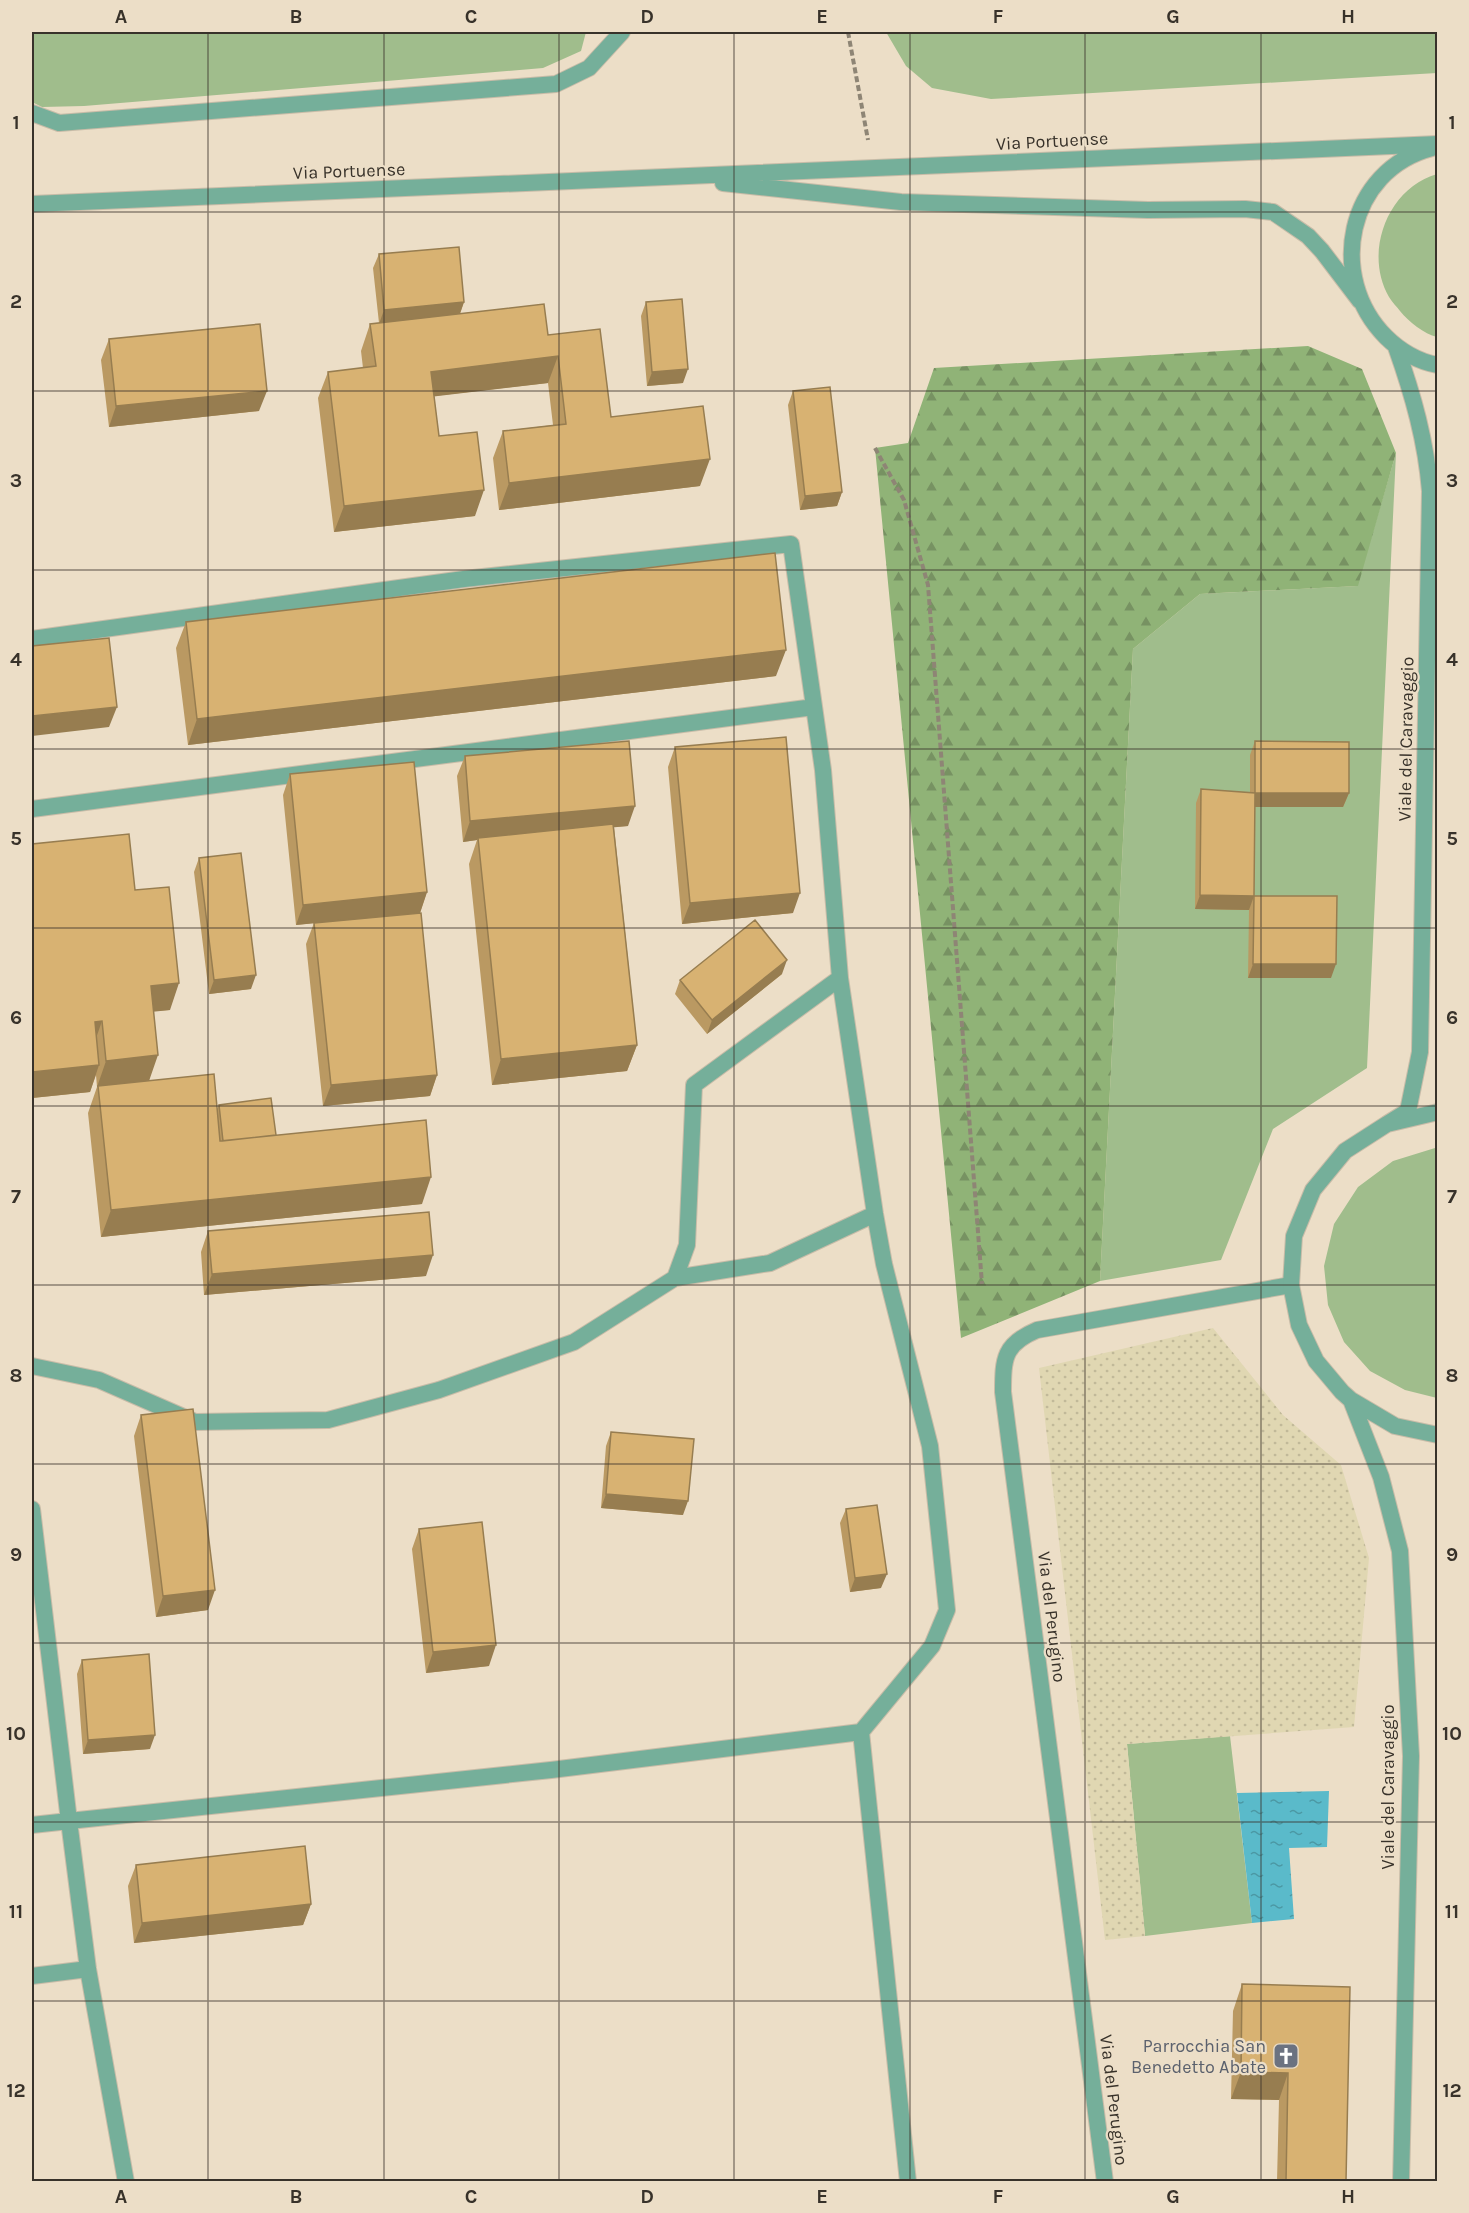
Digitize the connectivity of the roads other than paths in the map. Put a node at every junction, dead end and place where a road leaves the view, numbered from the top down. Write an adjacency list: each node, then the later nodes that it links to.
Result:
1 (621, 32): 2 (street)
2 (32, 113)
3 (1437, 145): 4 (street, Via Portuense); 6 (street)
4 (668, 178): 5 (street, Via Portuense); 6 (street, Via Portuense)
5 (32, 204)
6 (1360, 301): 7 (street)
7 (1396, 348): 8 (street); 14 (street, Viale del Caravaggio)
8 (1437, 365)
9 (32, 639): 10 (street)
10 (814, 707): 11 (street); 12 (street)
11 (32, 809)
12 (840, 978): 15 (street); 16 (street)
13 (1437, 1112): 14 (street)
14 (1387, 1124): 17 (street)
15 (875, 1214): 16 (street); 22 (street)
16 (675, 1278): 18 (street)
17 (1291, 1285): 19 (street); 29 (street, Via del Perugino)
18 (32, 1366)
19 (1351, 1400): 20 (street); 30 (street, Viale del Caravaggio)
20 (1437, 1435)
21 (32, 1509): 23 (street)
22 (861, 1732): 23 (street); 28 (street)
23 (69, 1821): 24 (street); 25 (street)
24 (32, 1825)
25 (88, 1969): 26 (street); 27 (street)
26 (32, 1976)
27 (126, 2181)
28 (908, 2181)
29 (1105, 2181)
30 (1401, 2181)

